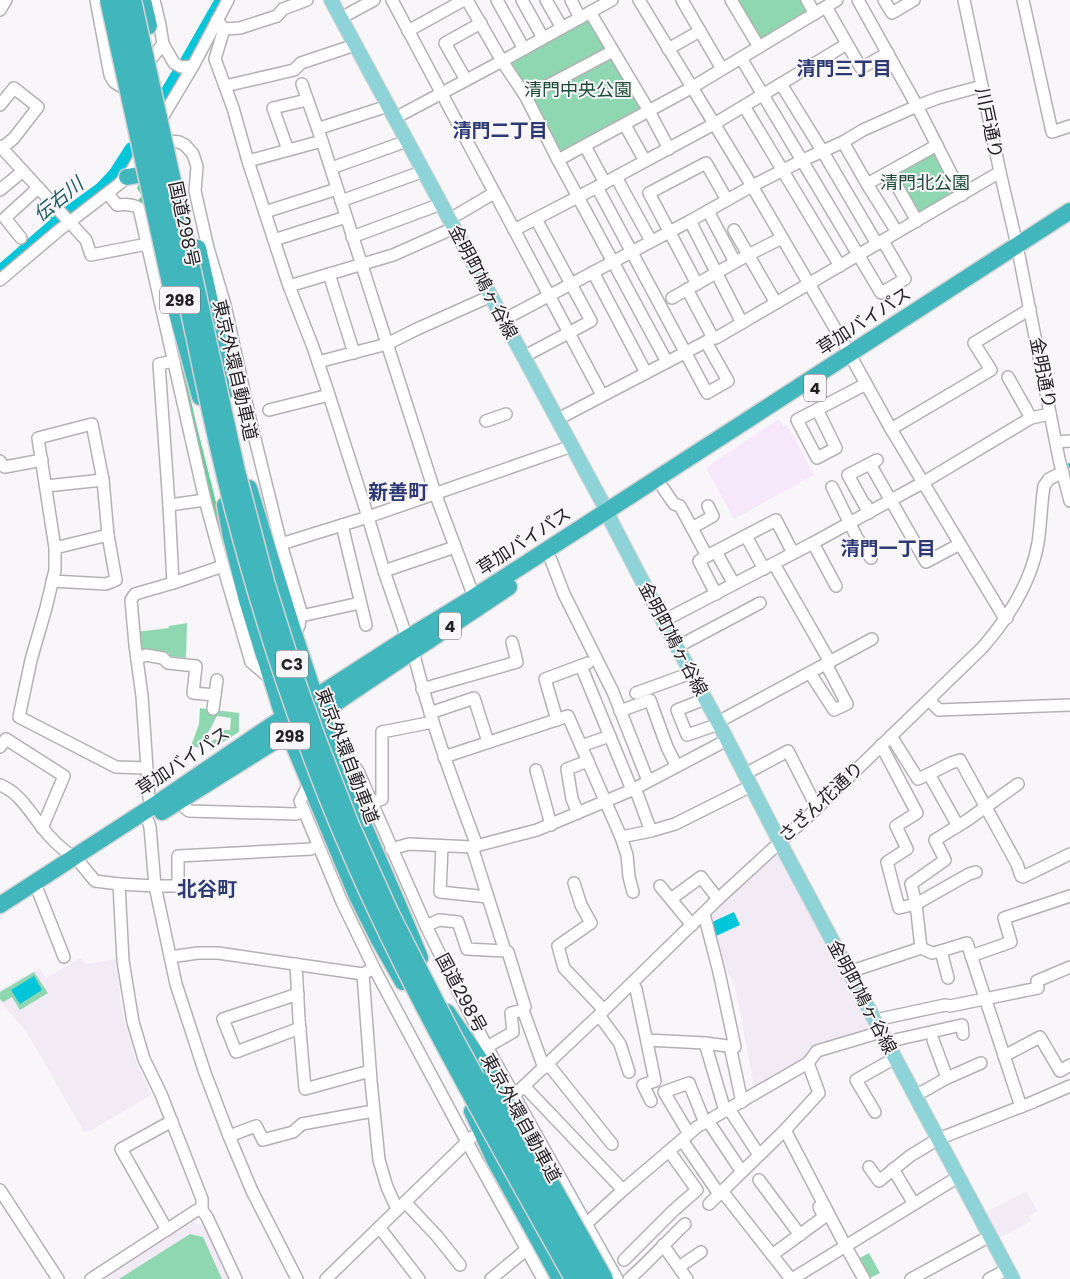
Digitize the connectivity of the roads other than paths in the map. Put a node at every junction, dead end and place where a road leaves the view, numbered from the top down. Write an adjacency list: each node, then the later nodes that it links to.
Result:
1 (6, 0): 31 (street)
2 (96, 0): 61 (street)
3 (108, 0): 178 (highway, bridge)
4 (114, 0): 61 (highway, 国道298号 / 298)
5 (120, 0): 415 (highway, 東京外環自動車道 / C3, bridge)
6 (133, 0): 416 (highway, 東京外環自動車道 / C3, bridge)
7 (138, 0): 50 (highway, 国道298号 / 298)
8 (143, 0): 175 (highway)
9 (154, 0): 41 (street)
10 (228, 0): 36 (street)
11 (307, 0): 36 (street)
12 (331, 0): 34 (main road, 金明町鳩ヶ谷線)
13 (374, 0): 34 (street)
14 (392, 0): 38 (street)
15 (466, 0): 35 (street); 38 (street)
16 (497, 0): 45 (street)
17 (522, 0): 40 (street)
18 (546, 0): 37 (street)
19 (571, 0): 33 (street)
20 (639, 0): 46 (street)
21 (682, 0): 39 (street)
22 (732, 0): 44 (street)
23 (806, 0): 32 (street)
24 (858, 0): 48 (street)
25 (884, 0): 26 (street)
26 (914, 0)
27 (964, 0): 58 (street, 川戸通り)
28 (1023, 0): 73 (street)
29 (607, 1): 33 (street)
30 (832, 2): 32 (street); 42 (street)
31 (0, 10)
32 (815, 14): 44 (street)
33 (585, 15): 37 (street); 47 (street)
34 (341, 18): 43 (main road, 金明町鳩ヶ谷線)
35 (481, 23): 51 (street); 54 (street)
36 (220, 24): 52 (street); 57 (street)
37 (562, 28): 40 (street)
38 (408, 31): 60 (street)
39 (700, 31): 46 (street); 53 (street)
40 (543, 38): 45 (street)
41 (163, 44): 50 (street); 52 (street)
42 (847, 44): 48 (street); 56 (street)
43 (355, 45): 57 (street); 69 (main road, 金明町鳩ヶ谷線)
44 (759, 46): 49 (street)
45 (524, 49): 51 (street)
46 (668, 49): 59 (street)
47 (613, 51): 63 (street); 68 (street)
48 (888, 53): 67 (street)
49 (741, 58): 53 (street); 62 (street)
50 (152, 59): 70 (highway, 国道298号 / 298)
51 (502, 61): 54 (street); 63 (street)
52 (193, 66): 70 (street)
53 (722, 69): 59 (street)
54 (466, 80): 60 (street)
55 (302, 84): 64 (street)
56 (781, 84): 62 (street); 85 (street)
57 (225, 86): 88 (street)
58 (982, 86): 67 (street); 95 (street, 川戸通り)
59 (691, 88): 68 (street); 71 (street)
60 (441, 93): 69 (street); 105 (street)
61 (135, 95): 79 (highway, 国道298号 / 298)
62 (762, 95): 66 (street); 87 (street)
63 (526, 97): 86 (street)
64 (307, 100): 76 (street); 84 (street)
65 (0, 105): 82 (street)
66 (744, 106): 71 (street); 91 (street)
67 (917, 106): 78 (street); 80 (street)
68 (649, 111): 72 (street); 83 (street)
69 (392, 112): 74 (street); 77 (main road, 金明町鳩ヶ谷線)
70 (164, 115): 75 (highway, 国道298号 / 298); 79 (street)
71 (714, 124): 83 (street); 101 (street)
72 (625, 125): 81 (street); 89 (street)
73 (1070, 126)
74 (323, 127)
75 (170, 141): 175 (highway, 国道298号 / 298); 208 (street)
76 (322, 141): 84 (street); 103 (street)
77 (408, 141): 90 (street); 93 (main road, 金明町鳩ヶ谷線)
78 (843, 142): 85 (street); 99 (street)
79 (146, 145): 96 (street); 97 (highway, 国道298号 / 298)
80 (937, 145): 94 (street); 107 (street)
81 (585, 146): 86 (street); 100 (street)
82 (1, 147): 92 (street)
83 (669, 148): 89 (street)
84 (288, 150): 88 (street)
85 (822, 152): 87 (street); 131 (street)
86 (558, 160): 108 (street)
87 (803, 160): 91 (street); 136 (street)
88 (248, 161): 114 (street)
89 (645, 161): 98 (street)
90 (337, 166)
91 (783, 170): 101 (street); 140 (street)
92 (23, 171): 102 (street); 104 (street)
93 (424, 171): 110 (street); 111 (main road, 金明町鳩ヶ谷線)
94 (888, 172): 99 (street); 119 (street)
95 (1000, 172): 107 (street); 134 (street, 川戸通り)
96 (126, 177): 97 (highway); 106 (street)
97 (153, 177): 178 (highway, 国道298号 / 298)
98 (616, 177): 100 (street); 130 (street)
99 (867, 184): 125 (street)
100 (602, 185): 108 (street); 133 (street)
101 (752, 186): 109 (street); 128 (street)
102 (38, 188): 117 (street); 127 (street)
103 (337, 189): 110 (street); 114 (street)
104 (0, 190)
105 (494, 193): 121 (street); 122 (street)
106 (108, 194): 117 (street); 132 (street)
107 (962, 194): 119 (street)
108 (578, 197): 116 (street); 137 (street)
109 (727, 200): 112 (street); 124 (street)
110 (341, 201): 115 (street)
111 (441, 204): 121 (main road, 金明町鳩ヶ谷線); 126 (street)
112 (708, 211): 118 (street); 138 (street)
113 (1070, 211): 134 (highway, 草加バイパス / 4)
114 (265, 212): 129 (street)
115 (346, 217): 126 (street); 129 (street)
116 (536, 218): 122 (street); 145 (street)
117 (68, 220): 132 (street); 144 (street)
118 (690, 221): 124 (street); 142 (street)
119 (917, 221): 125 (street)
120 (1070, 223): 134 (highway, 草加バイパス / 4)
121 (452, 224): 139 (street); 150 (main road, 金明町鳩ヶ谷線)
122 (514, 230): 149 (street)
123 (734, 230): 135 (street)
124 (670, 231): 130 (street); 148 (street)
125 (897, 232): 131 (street)
126 (352, 236): 139 (street)
127 (21, 238)
128 (782, 238): 135 (street); 146 (street)
129 (274, 240): 147 (street)
130 (651, 241): 133 (street)
131 (880, 242): 136 (street); 136 (street)
132 (147, 244): 163 (street)
133 (631, 251): 137 (street); 160 (street)
134 (1018, 251): 153 (street, 金明通り); 162 (highway, 草加バイパス / 4)
135 (748, 255): 138 (street); 152 (street)
136 (858, 255): 140 (street)
137 (612, 262): 141 (street); 165 (street)
138 (735, 262): 142 (street)
139 (362, 264): 143 (street); 158 (street)
140 (840, 266): 146 (street)
141 (593, 272): 145 (street); 166 (street)
142 (716, 273): 148 (street); 155 (street)
143 (329, 274): 147 (street); 159 (street)
144 (0, 280)
145 (571, 283): 149 (street); 156 (street)
146 (809, 284): 152 (street); 162 (street)
147 (290, 286): 164 (street)
148 (692, 286): 151 (street); 157 (street)
149 (548, 295): 154 (street); 156 (street)
150 (490, 296): 154 (main road, 金明町鳩ヶ谷線); 158 (street)
151 (672, 298)
152 (776, 303): 155 (street)
153 (1030, 309): 174 (street, 金明通り); 180 (street)
154 (503, 320): 161 (main road, 金明町鳩ヶ谷線)
155 (742, 323): 157 (street)
156 (568, 332): 161 (street); 170 (street)
157 (710, 340): 160 (street); 160 (street)
158 (387, 344): 159 (street); 193 (street)
159 (354, 353): 164 (street)
160 (686, 353): 165 (street)
161 (523, 357): 177 (main road, 金明町鳩ヶ谷線)
162 (852, 358): 168 (street); 192 (highway, 草加バイパス / 4); 200 (highway, 草加バイパス / 4)
163 (174, 361): 194 (street); 197 (street)
164 (318, 362): 169 (street)
165 (667, 362): 166 (street)
166 (646, 373): 170 (street)
167 (1008, 377): 176 (street)
168 (866, 384): 172 (street); 180 (street)
169 (329, 395): 171 (street); 201 (street)
170 (602, 395): 177 (street)
171 (269, 410)
172 (817, 410)
173 (506, 414): 179 (street)
174 (1050, 414): 176 (street); 182 (street, 金明通り)
175 (231, 417): 231 (highway, 国道298号 / 298)
176 (1031, 418): 189 (street)
177 (558, 419): 183 (main road, 金明町鳩ヶ谷線)
178 (206, 421): 187 (highway, 国道298号 / 298)
179 (486, 421)
180 (891, 428): 189 (street)
181 (1070, 441): 182 (street)
182 (1056, 442): 186 (street, 金明通り)
183 (572, 446): 193 (street); 200 (main road, 金明町鳩ヶ谷線)
184 (42, 460): 185 (street); 188 (street); 190 (street)
185 (0, 461)
186 (1062, 472): 196 (street, 金明通り); 228 (street, さざん花通り)
187 (220, 475): 237 (highway, 国道298号 / 298); 243 (highway, 298)
188 (103, 480): 190 (street); 205 (street)
189 (924, 482): 195 (street); 209 (street)
190 (46, 486): 211 (street)
191 (832, 487): 202 (street)
192 (663, 488): 200 (highway, 草加バイパス / 4); 204 (street)
193 (435, 493): 201 (street); 210 (street)
194 (205, 500): 197 (street); 216 (street)
195 (890, 501): 199 (street); 199 (street); 209 (street)
196 (1070, 501)
197 (169, 505): 220 (street)
198 (708, 506): 204 (street)
199 (869, 512): 202 (street)
200 (609, 516): 215 (highway, 草加バイパス / 4); 224 (highway, 草加バイパス / 4); 229 (main road, 金明町鳩ヶ谷線)
201 (368, 517): 203 (street); 218 (street)
202 (850, 522): 207 (street); 214 (street)
203 (342, 525): 208 (street); 225 (street)
204 (692, 528): 213 (street)
205 (108, 535): 211 (street); 219 (street)
206 (746, 536): 212 (street); 213 (street); 217 (street)
207 (813, 543): 212 (street); 222 (street)
208 (282, 544): 227 (street)
209 (960, 544): 228 (street)
210 (455, 547): 218 (street); 224 (street)
211 (55, 548): 219 (street)
212 (793, 553): 217 (street)
213 (712, 554): 221 (street); 223 (street)
214 (871, 558)
215 (551, 560): 234 (highway, 草加バイパス / 4); 238 (street)
216 (223, 566): 220 (street); 243 (street)
217 (769, 566): 221 (street); 239 (street)
218 (384, 571): 234 (street)
219 (52, 581): 271 (street)
220 (173, 583): 236 (street)
221 (734, 584): 223 (street)
222 (836, 586)
223 (716, 594): 229 (street)
224 (474, 597): 234 (highway, 草加バイパス / 4)
225 (360, 603): 227 (street); 230 (street)
226 (760, 603): 235 (street)
227 (301, 616): 231 (street)
228 (1006, 618): 250 (street, さざん花通り)
229 (664, 622): 235 (main road, 金明町鳩ヶ谷線)
230 (366, 624)
231 (291, 636): 248 (highway, 国道298号)
232 (872, 639): 239 (street)
233 (512, 642): 245 (street)
234 (410, 644): 245 (street); 248 (highway, 草加バイパス / 4); 253 (highway, 草加バイパス / 4)
235 (677, 647): 241 (main road, 金明町鳩ヶ谷線)
236 (137, 658): 247 (street); 271 (street)
237 (271, 659)
238 (597, 660): 240 (street); 254 (street)
239 (828, 663): 242 (street); 242 (street)
240 (581, 666): 257 (street); 260 (street)
241 (691, 673): 246 (street); 249 (main road, 金明町鳩ヶ谷線)
242 (810, 673): 258 (street)
243 (271, 679): 255 (highway, 298)
244 (217, 680): 247 (street)
245 (422, 689): 256 (street)
246 (636, 693)
247 (215, 696): 252 (street)
248 (315, 697): 253 (highway, 国道298号); 255 (highway, 草加バイパス / 4)
249 (705, 699): 258 (main road, 金明町鳩ヶ谷線); 258 (street)
250 (928, 700): 251 (street); 261 (street, さざん花通り)
251 (1070, 705)
252 (214, 709)
253 (321, 712): 259 (highway, 草加バイパス / 4); 267 (highway, 国道298号)
254 (620, 712): 270 (street); 276 (street)
255 (284, 717): 259 (highway, 298); 287 (highway, 草加バイパス / 4)
256 (431, 717): 263 (street); 268 (street); 283 (street)
257 (557, 720): 263 (street); 265 (street)
258 (718, 723): 262 (main road, 金明町鳩ヶ谷線)
259 (289, 733): 277 (highway, 298); 281 (highway, 草加バイパス / 4)
260 (610, 736): 265 (street); 280 (street)
261 (891, 736): 264 (street, さざん花通り); 274 (street)
262 (727, 740): 270 (street); 275 (main road, 金明町鳩ヶ谷線)
263 (488, 742): 268 (street)
264 (881, 745): 285 (street, さざん花通り); 312 (street)
265 (581, 746): 269 (street)
266 (0, 747): 291 (street)
267 (334, 751): 283 (street); 327 (highway, 国道298号)
268 (444, 757): 297 (street)
269 (588, 761): 282 (street); 288 (street)
270 (676, 766): 276 (street)
271 (146, 768): 287 (street)
272 (336, 770): 327 (highway, 国道298号)
273 (536, 770): 289 (street)
274 (929, 774): 284 (street); 290 (street)
275 (748, 780): 285 (street); 292 (street); 294 (main road, 金明町鳩ヶ谷線)
276 (648, 781): 280 (street)
277 (312, 783): 286 (street); 357 (highway, 298)
278 (1018, 784): 284 (street)
279 (0, 785): 291 (street)
280 (633, 789): 282 (street); 292 (street)
281 (181, 800): 286 (street); 287 (highway, 草加バイパス / 4)
282 (606, 801): 288 (street); 293 (street)
283 (372, 803): 298 (street)
284 (986, 807): 290 (street); 299 (street)
285 (817, 808): 294 (street, さざん花通り)
286 (304, 811): 295 (street)
287 (150, 813): 300 (highway, 草加バイパス / 4); 304 (street)
288 (578, 814): 289 (street)
289 (551, 825): 297 (street)
290 (958, 826): 312 (street)
291 (42, 828): 300 (street)
292 (651, 831): 293 (street)
293 (621, 837): 307 (street)
294 (780, 842): 311 (street, さざん花通り); 328 (main road, 金明町鳩ヶ谷線)
295 (318, 845): 304 (street); 326 (street)
296 (442, 846): 297 (street); 298 (street); 309 (street)
297 (474, 847): 309 (street)
298 (392, 849): 316 (street)
299 (1070, 854)
300 (77, 860): 303 (street); 306 (highway, 草加バイパス / 4); 313 (highway, 草加バイパス / 4)
301 (976, 872): 312 (street)
302 (574, 883): 336 (street)
303 (119, 884): 304 (street); 365 (street)
304 (155, 886): 321 (street)
305 (660, 886): 310 (street)
306 (38, 891): 315 (highway, 草加バイパス / 4); 323 (street)
307 (633, 892)
308 (1070, 896): 322 (street)
309 (488, 897): 319 (street)
310 (671, 899): 311 (street); 317 (street)
311 (718, 899): 314 (street, さざん花通り)
312 (916, 904): 318 (street)
313 (0, 905)
314 (704, 914): 317 (street, さざん花通り); 343 (street)
315 (0, 915)
316 (426, 926): 319 (street); 344 (street)
317 (692, 926): 331 (street, さざん花通り)
318 (921, 948): 320 (street); 328 (street)
319 (505, 951): 334 (street)
320 (941, 951): 322 (street); 330 (street)
321 (170, 956): 324 (street); 368 (street)
322 (971, 956): 333 (street)
323 (64, 957)
324 (296, 964): 329 (street); 332 (street)
325 (1070, 967): 333 (street)
326 (374, 968): 329 (street); 370 (street)
327 (426, 971): 335 (highway, 国道298号)
328 (849, 972): 338 (main road, 金明町鳩ヶ谷線)
329 (363, 974): 351 (street)
330 (948, 978)
331 (632, 983): 336 (street, さざん花通り); 340 (street)
332 (298, 994): 337 (street); 337 (street)
333 (985, 998): 338 (street); 345 (street)
334 (523, 1010): 344 (street); 350 (street)
335 (447, 1012): 417 (highway, 国道298号); 418 (highway, bridge)
336 (602, 1013): 350 (street, さざん花通り); 352 (street)
337 (300, 1028): 351 (street)
338 (882, 1031): 339 (street); 346 (main road, 金明町鳩ヶ谷線); 347 (street)
339 (963, 1034)
340 (647, 1040): 342 (street); 359 (street)
341 (933, 1040): 353 (street)
342 (705, 1043): 343 (street); 362 (street)
343 (730, 1046): 360 (street)
344 (487, 1047): 358 (street)
345 (1004, 1056): 349 (street); 361 (street)
346 (895, 1058): 356 (main road, 金明町鳩ヶ谷線); 364 (street)
347 (808, 1063): 360 (street); 367 (street)
348 (982, 1063): 353 (street)
349 (1070, 1065)
350 (546, 1066): 354 (street, さざん花通り); 372 (street)
351 (370, 1071): 363 (street)
352 (629, 1072)
353 (947, 1078): 356 (street)
354 (524, 1086): 358 (street, さざん花通り); 382 (street)
355 (1070, 1086): 361 (street)
356 (915, 1096): 371 (main road, 金明町鳩ヶ谷線)
357 (466, 1098): 413 (highway); 414 (highway, 298)
358 (512, 1098): 388 (street)
359 (651, 1101)
360 (742, 1102): 362 (street)
361 (1021, 1106): 371 (street)
362 (727, 1110): 366 (street); 374 (street)
363 (373, 1111): 368 (street); 386 (street)
364 (875, 1112)
365 (172, 1121): 387 (street); 391 (street)
366 (706, 1122): 369 (street); 369 (street); 378 (street)
367 (784, 1130): 374 (street); 395 (street)
368 (229, 1136): 408 (street)
369 (685, 1137): 373 (street); 383 (street)
370 (471, 1138): 386 (street); 396 (street)
371 (938, 1139): 377 (street); 379 (main road, 金明町鳩ヶ谷線)
372 (612, 1144)
373 (669, 1151): 382 (street); 397 (street)
374 (759, 1155): 378 (street)
375 (796, 1166): 392 (street)
376 (869, 1166): 377 (street)
377 (893, 1169): 385 (street)
378 (742, 1172): 383 (street)
379 (958, 1177): 385 (street); 393 (main road, 金明町鳩ヶ谷線)
380 (759, 1180): 392 (street)
381 (0, 1190): 405 (street)
382 (622, 1190): 388 (street)
383 (720, 1193): 384 (street); 399 (street)
384 (708, 1204)
385 (914, 1204): 395 (street)
386 (401, 1205): 390 (street); 401 (street)
387 (202, 1210): 391 (street); 407 (street)
388 (586, 1224): 419 (street)
389 (685, 1224): 394 (street)
390 (379, 1226): 409 (street); 410 (street)
391 (168, 1230): 406 (street)
392 (800, 1235): 399 (street)
393 (990, 1236): 404 (main road, 金明町鳩ヶ谷線); 424 (street)
394 (663, 1245): 402 (street); 403 (street)
395 (846, 1247): 422 (street); 423 (street)
396 (527, 1249): 411 (street); 412 (street)
397 (635, 1250): 400 (street); 403 (street)
398 (701, 1252): 402 (street)
399 (772, 1255): 422 (street)
400 (624, 1260)
401 (460, 1265)
402 (678, 1267): 421 (street)
403 (643, 1271): 420 (street)
404 (1011, 1274): 425 (street)
405 (58, 1279)
406 (91, 1279)
407 (236, 1279)
408 (297, 1279)
409 (326, 1279)
410 (419, 1279)
411 (491, 1279)
412 (544, 1279)
413 (560, 1279)
414 (567, 1279)
415 (573, 1279)
416 (588, 1279)
417 (595, 1279)
418 (605, 1279)
419 (617, 1279)
420 (629, 1279)
421 (687, 1279)
422 (791, 1279)
423 (864, 1279)
424 (911, 1279)
425 (989, 1279)

